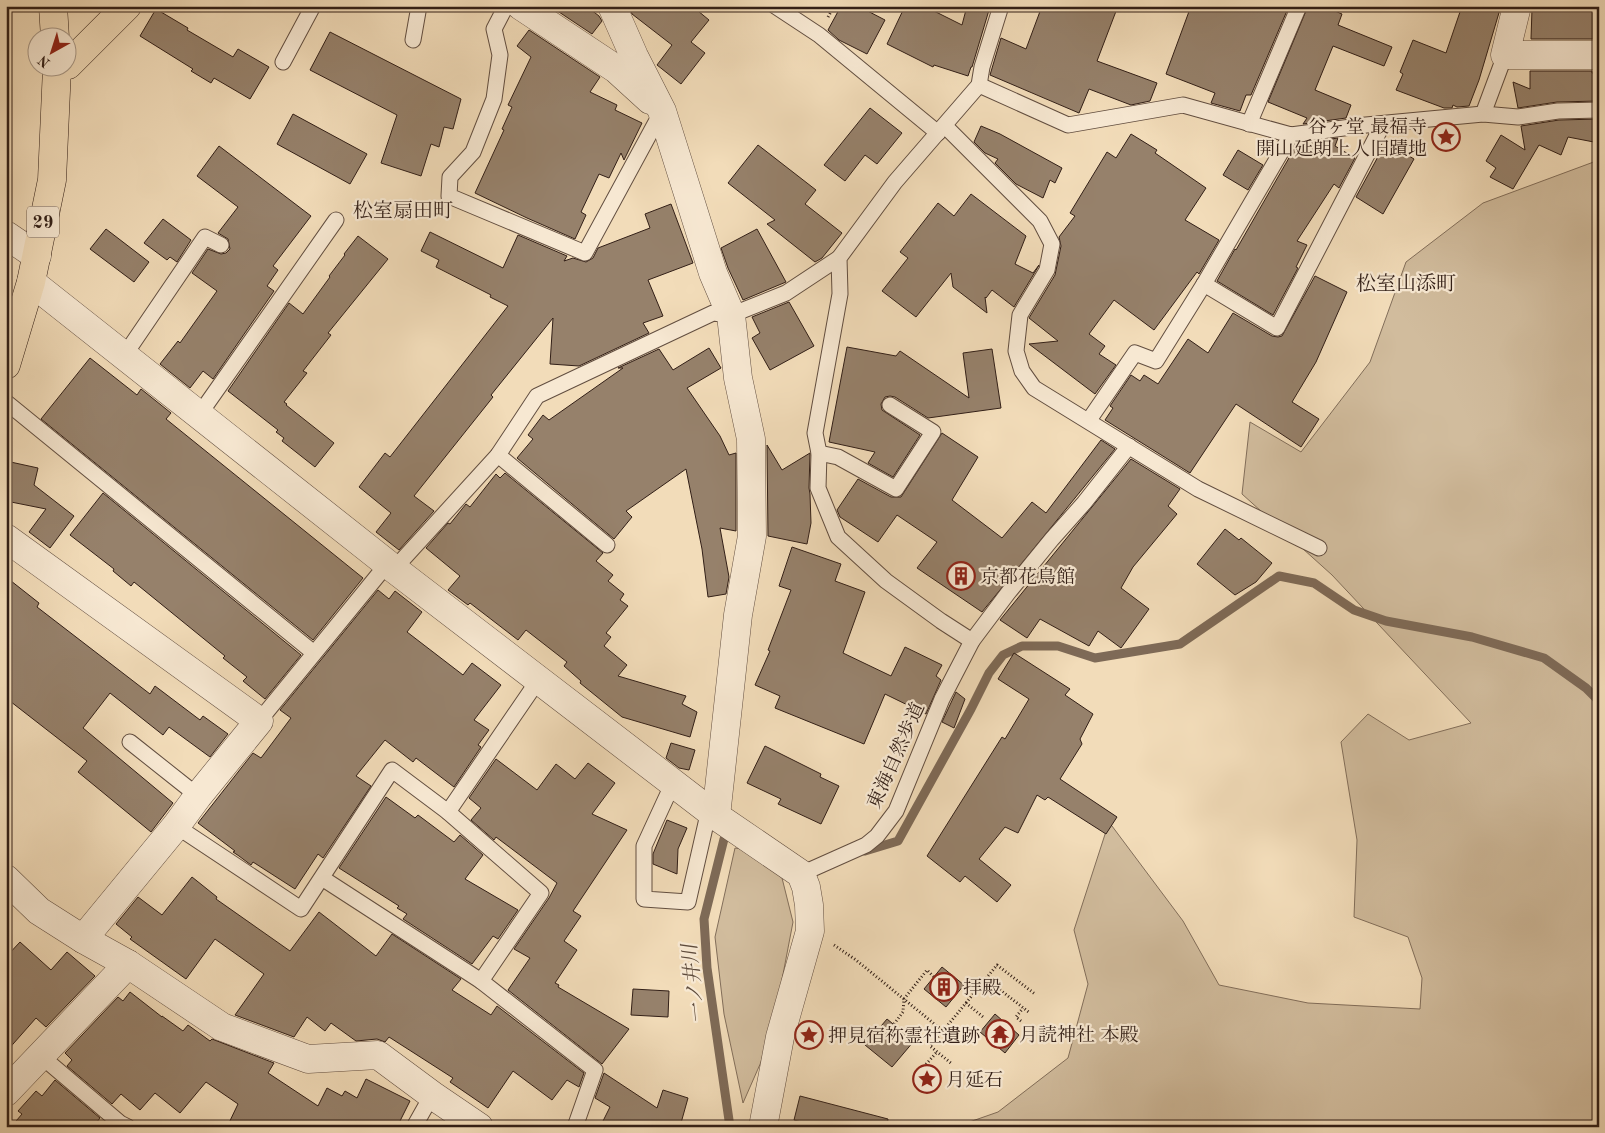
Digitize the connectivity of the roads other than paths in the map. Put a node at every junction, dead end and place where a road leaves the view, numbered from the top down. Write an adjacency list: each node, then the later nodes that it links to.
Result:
1 (53, 6): 11 (main road)
2 (127, 6): 13 (main road, 29)
3 (313, 6): 16 (lane)
4 (419, 6): 12 (lane)
5 (612, 6): 20 (street)
6 (775, 6): 24 (lane)
7 (1001, 6): 18 (lane)
8 (1299, 6): 22 (lane)
9 (1518, 6): 14 (street)
10 (522, 7): 20 (street); 20 (lane)
11 (54, 28)
12 (413, 40)
13 (78, 53)
14 (1505, 55): 15 (street); 21 (lane)
15 (1599, 55)
16 (283, 62)
17 (61, 78): 29 (main road, 29)
18 (979, 85): 22 (lane); 24 (lane)
19 (1599, 110): 21 (lane)
20 (662, 111): 33 (street)
21 (1483, 114): 23 (lane)
22 (1249, 124): 25 (lane)
23 (1383, 124): 25 (lane); 32 (lane)
24 (942, 129): 30 (lane); 39 (lane)
25 (1291, 135): 32 (lane)
26 (336, 220): 38 (lane)
27 (6, 235): 29 (street)
28 (221, 245): 34 (lane)
29 (37, 256): 31 (main road, 29)
30 (839, 258): 33 (lane); 41 (lane)
31 (31, 282): 34 (street); 35 (main road, 29)
32 (1204, 284): 39 (lane)
33 (731, 315): 42 (lane); 55 (street)
34 (124, 356): 38 (street)
35 (6, 365)
36 (6, 402): 48 (lane)
37 (890, 405): 41 (lane)
38 (199, 415): 46 (street)
39 (1089, 420): 40 (lane)
40 (1129, 446): 45 (lane); 47 (lane, 東海自然歩道)
41 (820, 453): 47 (lane)
42 (498, 455): 44 (lane); 46 (lane)
43 (6, 538): 50 (street)
44 (607, 545)
45 (1319, 548)
46 (391, 566): 48 (lane); 49 (street)
47 (972, 640): 57 (lane, 東海自然歩道)
48 (314, 653): 50 (lane)
49 (539, 679): 52 (street); 54 (lane)
50 (259, 720): 53 (street)
51 (130, 742): 53 (lane)
52 (673, 783): 55 (street); 55 (lane)
53 (198, 796): 56 (street)
54 (448, 812): 58 (lane); 62 (lane)
55 (713, 813): 57 (street)
56 (176, 826): 58 (lane); 60 (street)
57 (801, 874): 70 (street)
58 (322, 878): 62 (lane)
59 (6, 879): 60 (street)
60 (83, 939): 61 (street)
61 (128, 964): 63 (street); 65 (street)
62 (481, 981): 69 (lane)
63 (42, 1056): 64 (street); 66 (lane)
64 (6, 1092)
65 (432, 1094): 67 (lane); 68 (street)
66 (128, 1127)
67 (414, 1127)
68 (479, 1127)
69 (575, 1127)
70 (763, 1127)

